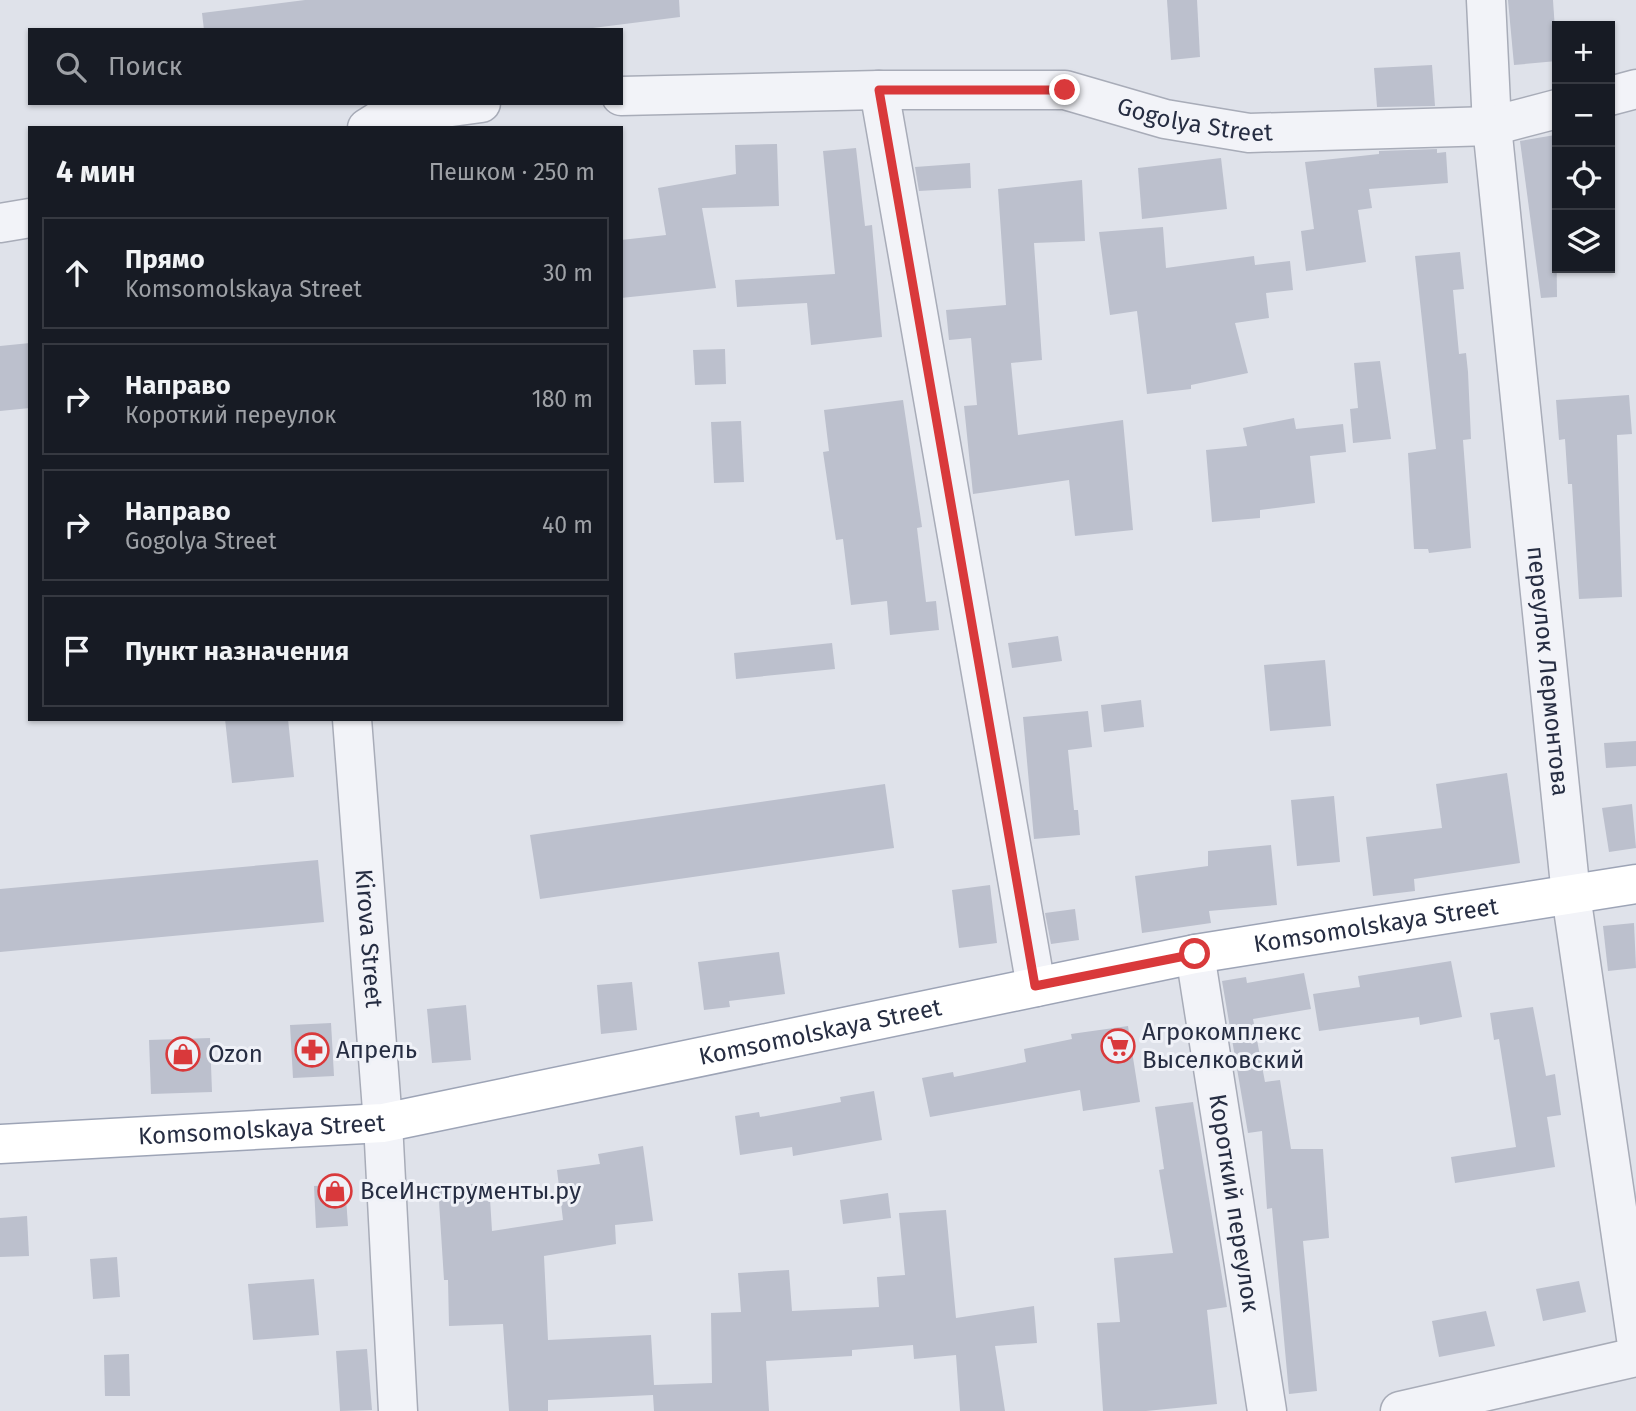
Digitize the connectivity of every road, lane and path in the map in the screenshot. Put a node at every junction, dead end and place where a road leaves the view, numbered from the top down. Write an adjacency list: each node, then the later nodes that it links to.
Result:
1 (1486, 0): 9 (street, переулок Лермонтова)
2 (1636, 89): 4 (street)
3 (879, 90): 5 (street, Gogolya Street); 9 (street, Gogolya Street); 16 (street)
4 (1615, 95)
5 (623, 96)
6 (466, 105): 8 (street)
7 (1552, 110): 9 (street, Gogolya Street)
8 (371, 126)
9 (1492, 126): 14 (street, переулок Лермонтова)
10 (28, 218): 11 (street)
11 (0, 223)
12 (352, 721): 17 (street, Kirova Street)
13 (1636, 884): 14 (main road, Komsomolskaya Street)
14 (1571, 895): 15 (main road, Komsomolskaya Street); 19 (street, переулок Лермонтова)
15 (1195, 954): 16 (main road, Komsomolskaya Street); 22 (street, Короткий переулок)
16 (1035, 986): 17 (main road, Komsomolskaya Street)
17 (383, 1123): 18 (main road, Komsomolskaya Street); 21 (street, Kirova Street)
18 (0, 1144)
19 (1636, 1338)
20 (1636, 1357): 23 (street)
21 (398, 1411)
22 (1267, 1411)
23 (1400, 1411)

